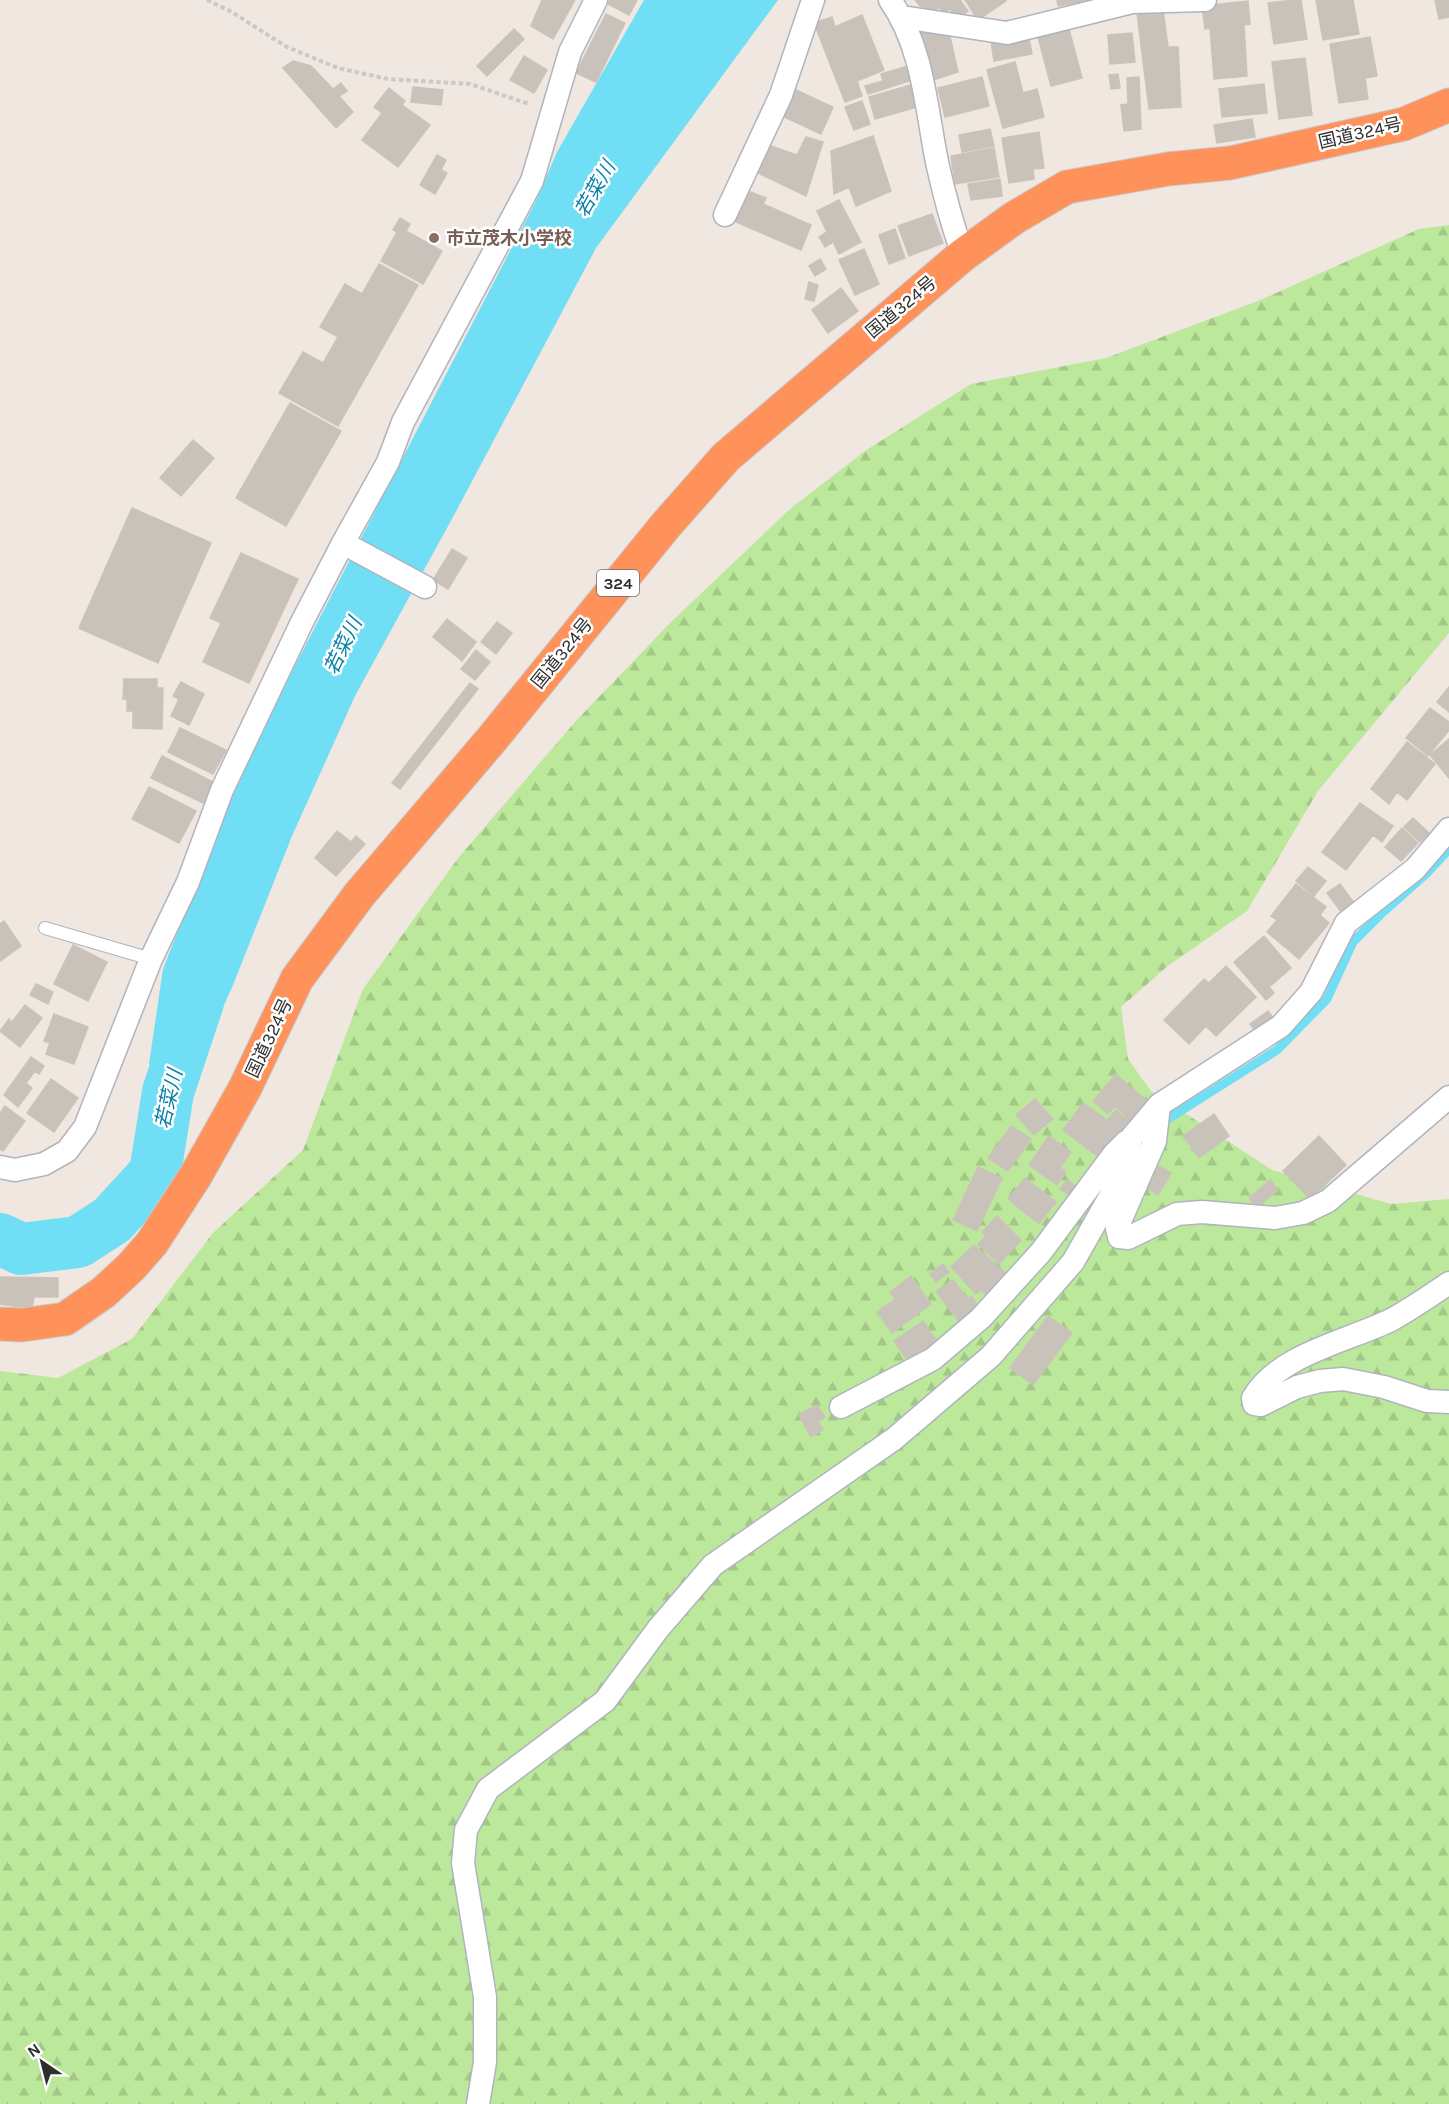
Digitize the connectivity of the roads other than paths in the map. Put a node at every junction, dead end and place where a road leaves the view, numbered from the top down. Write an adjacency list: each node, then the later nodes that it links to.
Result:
1 (596, 0): 8 (street)
2 (813, 0): 6 (street)
3 (1205, 0): 4 (street)
4 (896, 8): 7 (street)
5 (1449, 105): 7 (highway, 国道324号 / 324)
6 (725, 215)
7 (963, 255): 18 (highway, 国道324号 / 324)
8 (348, 546): 9 (street); 12 (street)
9 (425, 587)
10 (1449, 829): 14 (street)
11 (45, 928): 12 (lane)
12 (151, 959): 16 (street)
13 (1449, 1097): 14 (street)
14 (1159, 1104): 15 (street)
15 (1132, 1137): 20 (street); 21 (street)
16 (0, 1167)
17 (1449, 1283): 19 (street)
18 (0, 1324)
19 (1449, 1402)
20 (841, 1407)
21 (478, 2104)

